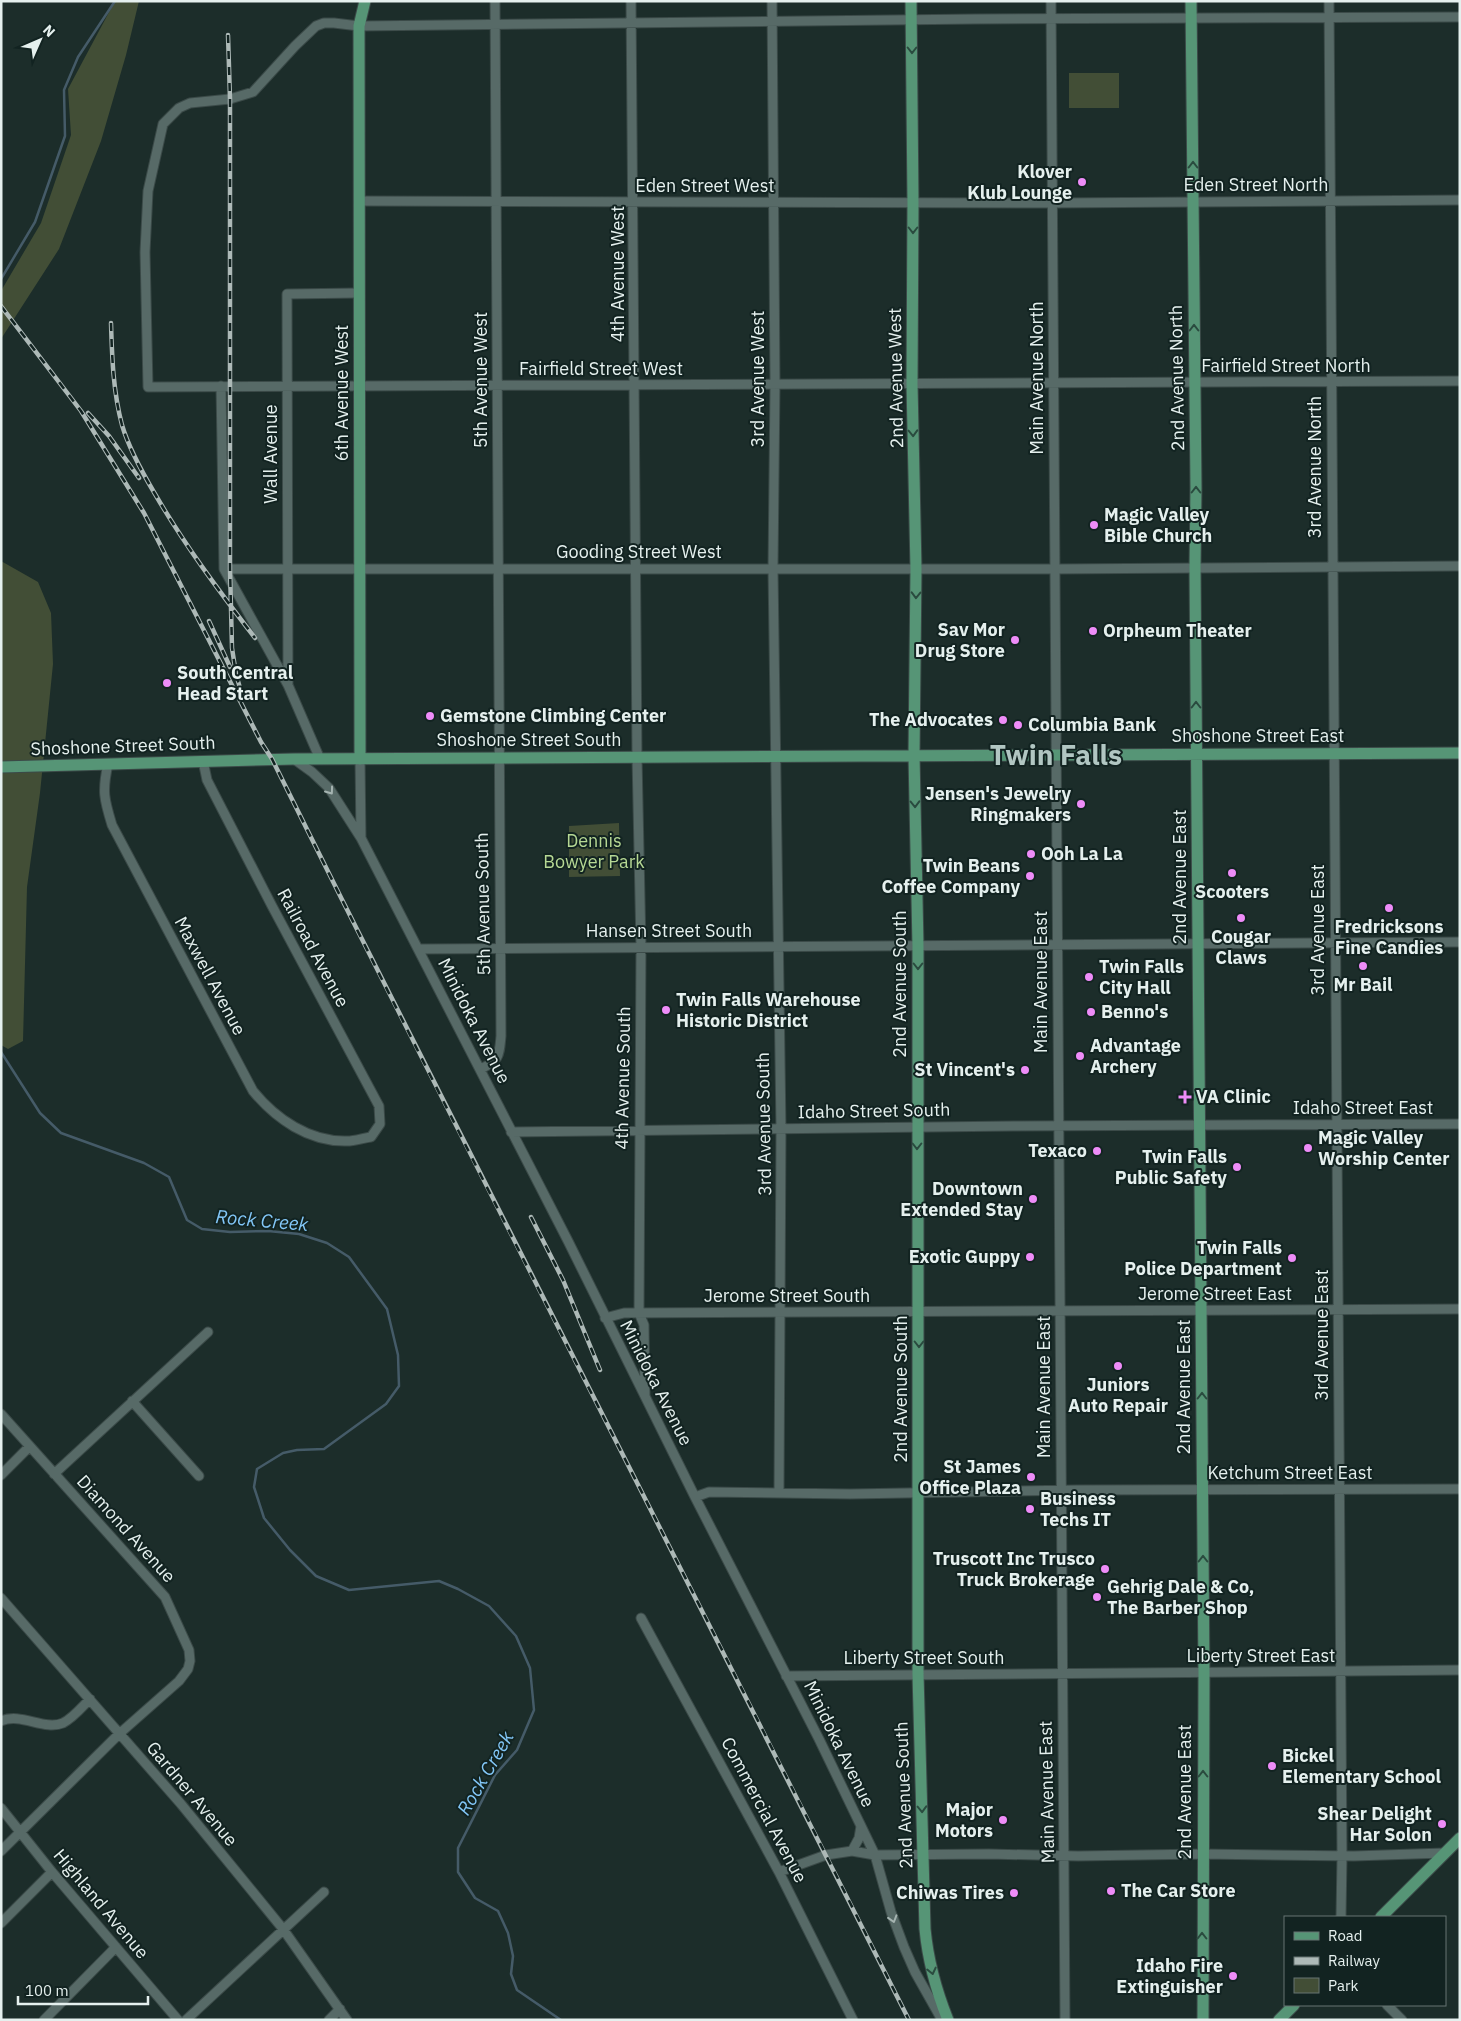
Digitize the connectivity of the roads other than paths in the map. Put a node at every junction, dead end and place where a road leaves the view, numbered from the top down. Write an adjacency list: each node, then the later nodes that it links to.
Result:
1 (364, 1): 17 (main road, 6th Avenue West)
2 (495, 1): 16 (street, 5th Avenue West)
3 (631, 1): 15 (street, 4th Avenue West)
4 (772, 1): 14 (street, 3rd Avenue West)
5 (911, 1): 12 (main road, 2nd Avenue West)
6 (1050, 1): 13 (street, Main Avenue North)
7 (1191, 1): 11 (main road, 2nd Avenue North)
8 (1329, 1): 10 (street, 3rd Avenue North)
9 (1460, 17): 10 (street)
10 (1329, 18): 11 (street); 20 (street, 3rd Avenue North)
11 (1192, 19): 13 (street); 24 (main road, 2nd Avenue North, one-way to 11)
12 (912, 20): 13 (street); 14 (street); 25 (main road, 2nd Avenue West, one-way to 25)
13 (1051, 20): 26 (street, Main Avenue North)
14 (772, 21): 15 (street); 23 (street, 3rd Avenue West)
15 (631, 23): 16 (street); 22 (street, 4th Avenue West)
16 (495, 25): 17 (street); 21 (street, 5th Avenue West)
17 (358, 26): 19 (main road, 6th Avenue West); 35 (street, Fairfield Street West)
18 (1460, 200): 20 (street, Eden Street North)
19 (359, 201): 21 (street, Eden Street West); 27 (main road, 6th Avenue West)
20 (1330, 201): 24 (street, Eden Street North); 28 (street, 3rd Avenue North)
21 (496, 202): 22 (street, Eden Street West); 38 (street, 5th Avenue West)
22 (634, 202): 23 (street, Eden Street West); 34 (street, 4th Avenue West)
23 (772, 202): 25 (street, Eden Street West); 31 (street, 3rd Avenue West)
24 (1193, 202): 26 (street, Eden Street North); 30 (main road, 2nd Avenue North, one-way to 24)
25 (913, 203): 26 (street, Eden Street West); 32 (main road, 2nd Avenue West, one-way to 32)
26 (1052, 203): 33 (street, Main Avenue North)
27 (359, 294): 36 (street, Wall Avenue); 37 (main road, 6th Avenue West)
28 (1331, 381): 29 (street, Fairfield Street North); 30 (street, Fairfield Street North); 40 (street, 3rd Avenue North)
29 (1460, 381)
30 (1194, 383): 33 (street, Fairfield Street North); 44 (main road, 2nd Avenue North, one-way to 30)
31 (775, 384): 32 (street, Fairfield Street West); 34 (street, Fairfield Street West); 47 (street, 3rd Avenue West)
32 (912, 384): 33 (street, Fairfield Street West); 48 (main road, 2nd Avenue West, one-way to 48)
33 (1054, 384): 49 (street, Main Avenue North)
34 (635, 385): 38 (street, Fairfield Street West); 46 (street, 4th Avenue West)
35 (221, 386): 36 (street, Fairfield Street West); 41 (street)
36 (287, 386): 37 (street, Fairfield Street West); 42 (street, Wall Avenue)
37 (359, 386): 38 (street, Fairfield Street West); 43 (main road, 6th Avenue West)
38 (497, 386): 45 (street, 5th Avenue West)
39 (1460, 566): 40 (street, Gooding Street West)
40 (1332, 567): 44 (street, Gooding Street West); 51 (street, 3rd Avenue North)
41 (224, 568): 42 (street, Gooding Street West); 50 (street)
42 (288, 568): 43 (street, Gooding Street West); 50 (street, Wall Avenue)
43 (359, 568): 45 (street, Gooding Street West); 61 (main road, 6th Avenue West)
44 (1195, 568): 49 (street, Gooding Street West); 54 (main road, 2nd Avenue North, one-way to 44)
45 (498, 569): 46 (street, Gooding Street West); 58 (street, 5th Avenue West)
46 (636, 569): 47 (street, Gooding Street West); 57 (street, 4th Avenue West)
47 (773, 569): 48 (street, Gooding Street West); 56 (street, 3rd Avenue West)
48 (916, 569): 49 (street, Gooding Street West); 55 (main road, 2nd Avenue West, one-way to 55)
49 (1055, 569): 53 (street, Main Avenue North)
50 (288, 685): 60 (street)
51 (1333, 753): 52 (main road, Shoshone Street East); 54 (main road, Shoshone Street East); 66 (street, 3rd Avenue East)
52 (1460, 753)
53 (1056, 754): 54 (main road, Shoshone Street East); 55 (main road, Shoshone Street South); 69 (street, Main Avenue East)
54 (1197, 754): 68 (main road, 2nd Avenue East)
55 (914, 755): 56 (main road, Shoshone Street South); 71 (main road, 2nd Avenue South, one-way to 71)
56 (775, 756): 57 (main road, Shoshone Street South); 70 (street, 3rd Avenue South)
57 (637, 757): 58 (main road, Shoshone Street South); 72 (street, 4th Avenue South)
58 (498, 758): 61 (main road, Shoshone Street South); 73 (street, 5th Avenue South)
59 (294, 759): 60 (main road, Shoshone Street South); 62 (main road, Shoshone Street South); 65 (street, one-way to 65)
60 (320, 759): 61 (main road, Shoshone Street South)
61 (360, 759): 65 (street, Minidoka Avenue)
62 (203, 760): 63 (main road, Shoshone Street South); 84 (street, Railroad Avenue)
63 (104, 764): 64 (main road, Shoshone Street South); 84 (street, Maxwell Avenue)
64 (1, 767)
65 (361, 838): 74 (street, Minidoka Avenue)
66 (1335, 942): 67 (street, Hansen Street South); 68 (street, Hansen Street South); 77 (street, 3rd Avenue East)
67 (1460, 942)
68 (1198, 943): 69 (street, Hansen Street South); 76 (main road, 2nd Avenue East)
69 (1058, 944): 71 (street, Hansen Street South); 79 (street, Main Avenue East)
70 (777, 946): 71 (street, Hansen Street South); 72 (street, Hansen Street South); 81 (street, 3rd Avenue South)
71 (918, 946): 80 (main road, 2nd Avenue South, one-way to 80)
72 (641, 947): 73 (street, Hansen Street South); 82 (street, 4th Avenue South)
73 (500, 948): 74 (street, Hansen Street South); 75 (street, 5th Avenue South)
74 (419, 949): 75 (street, Minidoka Avenue)
75 (481, 1069): 83 (street, Minidoka Avenue)
76 (1200, 1124): 77 (street, Idaho Street East); 79 (street, Idaho Street East); 88 (main road, 2nd Avenue East)
77 (1336, 1124): 78 (street, Idaho Street East); 85 (street, 3rd Avenue East)
78 (1460, 1124)
79 (1057, 1125): 80 (street, Idaho Street South); 87 (street, Main Avenue East)
80 (917, 1127): 81 (street, Idaho Street South); 90 (main road, 2nd Avenue South, one-way to 90)
81 (781, 1129): 82 (street, Idaho Street South); 89 (street, 3rd Avenue South)
82 (638, 1130): 83 (street, Idaho Street South); 91 (street, 4th Avenue South)
83 (511, 1132): 92 (street, Minidoka Avenue)
84 (358, 1139)
85 (1338, 1309): 86 (street, Jerome Street East); 88 (street, Jerome Street East); 102 (street, 3rd Avenue East)
86 (1460, 1309)
87 (1060, 1310): 88 (street, Jerome Street East); 90 (street, Jerome Street South); 104 (street, Main Avenue East)
88 (1201, 1310): 101 (main road, 2nd Avenue East, one-way to 88)
89 (780, 1312): 90 (street, Jerome Street South); 91 (street, Jerome Street South); 105 (street, 3rd Avenue South)
90 (918, 1312): 106 (main road, 2nd Avenue South, one-way to 106)
91 (639, 1313): 92 (street, Jerome Street South); 94 (street, 4th Avenue South)
92 (604, 1318): 94 (street, Minidoka Avenue)
93 (208, 1332): 95 (street)
94 (645, 1398): 107 (street, Minidoka Avenue)
95 (132, 1401): 98 (street); 100 (street)
96 (1, 1414): 97 (street, Diamond Avenue)
97 (29, 1447): 98 (street, Diamond Avenue); 99 (street)
98 (54, 1474): 118 (street, Diamond Avenue)
99 (1, 1475)
100 (199, 1476)
101 (1202, 1489): 102 (street, Ketchum Street East); 104 (street, Ketchum Street East); 112 (main road, 2nd Avenue East, one-way to 101)
102 (1339, 1489): 103 (street, Ketchum Street East); 111 (street, 3rd Avenue East)
103 (1460, 1489)
104 (1060, 1490): 106 (street, Ketchum Street East); 114 (street, Main Avenue East)
105 (778, 1492): 106 (street, Ketchum Street East); 107 (street, Ketchum Street East)
106 (920, 1492): 113 (main road, 2nd Avenue South)
107 (694, 1497): 115 (street, Minidoka Avenue)
108 (2, 1600): 116 (street, Gardner Avenue)
109 (641, 1618): 132 (street, Commercial Avenue)
110 (1460, 1670): 111 (street, Liberty Street East)
111 (1340, 1672): 112 (street, Liberty Street East); 130 (street, 3rd Avenue East)
112 (1204, 1673): 114 (street, Liberty Street East); 126 (main road, 2nd Avenue East, one-way to 112)
113 (918, 1674): 114 (street, Liberty Street South); 115 (street, Liberty Street South); 128 (main road, 2nd Avenue South, one-way to 128)
114 (1062, 1674): 129 (street, Main Avenue East)
115 (786, 1676): 120 (street, Minidoka Avenue)
116 (90, 1699): 117 (street); 118 (street, Gardner Avenue)
117 (1, 1722)
118 (119, 1734): 121 (street); 137 (street, Gardner Avenue)
119 (1, 1808): 121 (street, Highland Avenue)
120 (861, 1825): 124 (street); 127 (street, Minidoka Avenue)
121 (21, 1832): 123 (street); 131 (street, Highland Avenue)
122 (1460, 1838): 125 (main road)
123 (1, 1851)
124 (852, 1851): 127 (street); 132 (street)
125 (1444, 1853): 130 (street); 135 (main road)
126 (1202, 1854): 129 (street); 130 (street); 151 (main road, 2nd Avenue East, one-way to 126)
127 (875, 1855): 128 (street); 148 (street, Minidoka Avenue, one-way to 148)
128 (923, 1855): 129 (street); 149 (main road, 2nd Avenue South, one-way to 149)
129 (1064, 1856): 150 (street, Main Avenue East)
130 (1342, 1856): 134 (street, 3rd Avenue East)
131 (52, 1872): 136 (street); 138 (street, Highland Avenue)
132 (779, 1872): 147 (street, Commercial Avenue)
133 (324, 1892): 137 (street)
134 (1341, 1916)
135 (1383, 1916)
136 (1, 1923)
137 (283, 1929): 141 (street, Gardner Avenue); 144 (street)
138 (116, 1947): 142 (street); 143 (street, Highland Avenue)
139 (1293, 2006): 152 (main road)
140 (1388, 2006): 153 (street)
141 (340, 2009): 145 (street); 146 (street, Gardner Avenue)
142 (44, 2020)
143 (178, 2020)
144 (186, 2020)
145 (329, 2020)
146 (347, 2020)
147 (853, 2020)
148 (942, 2020)
149 (948, 2020)
150 (1065, 2020)
151 (1203, 2020)
152 (1279, 2020)
153 (1402, 2020)

